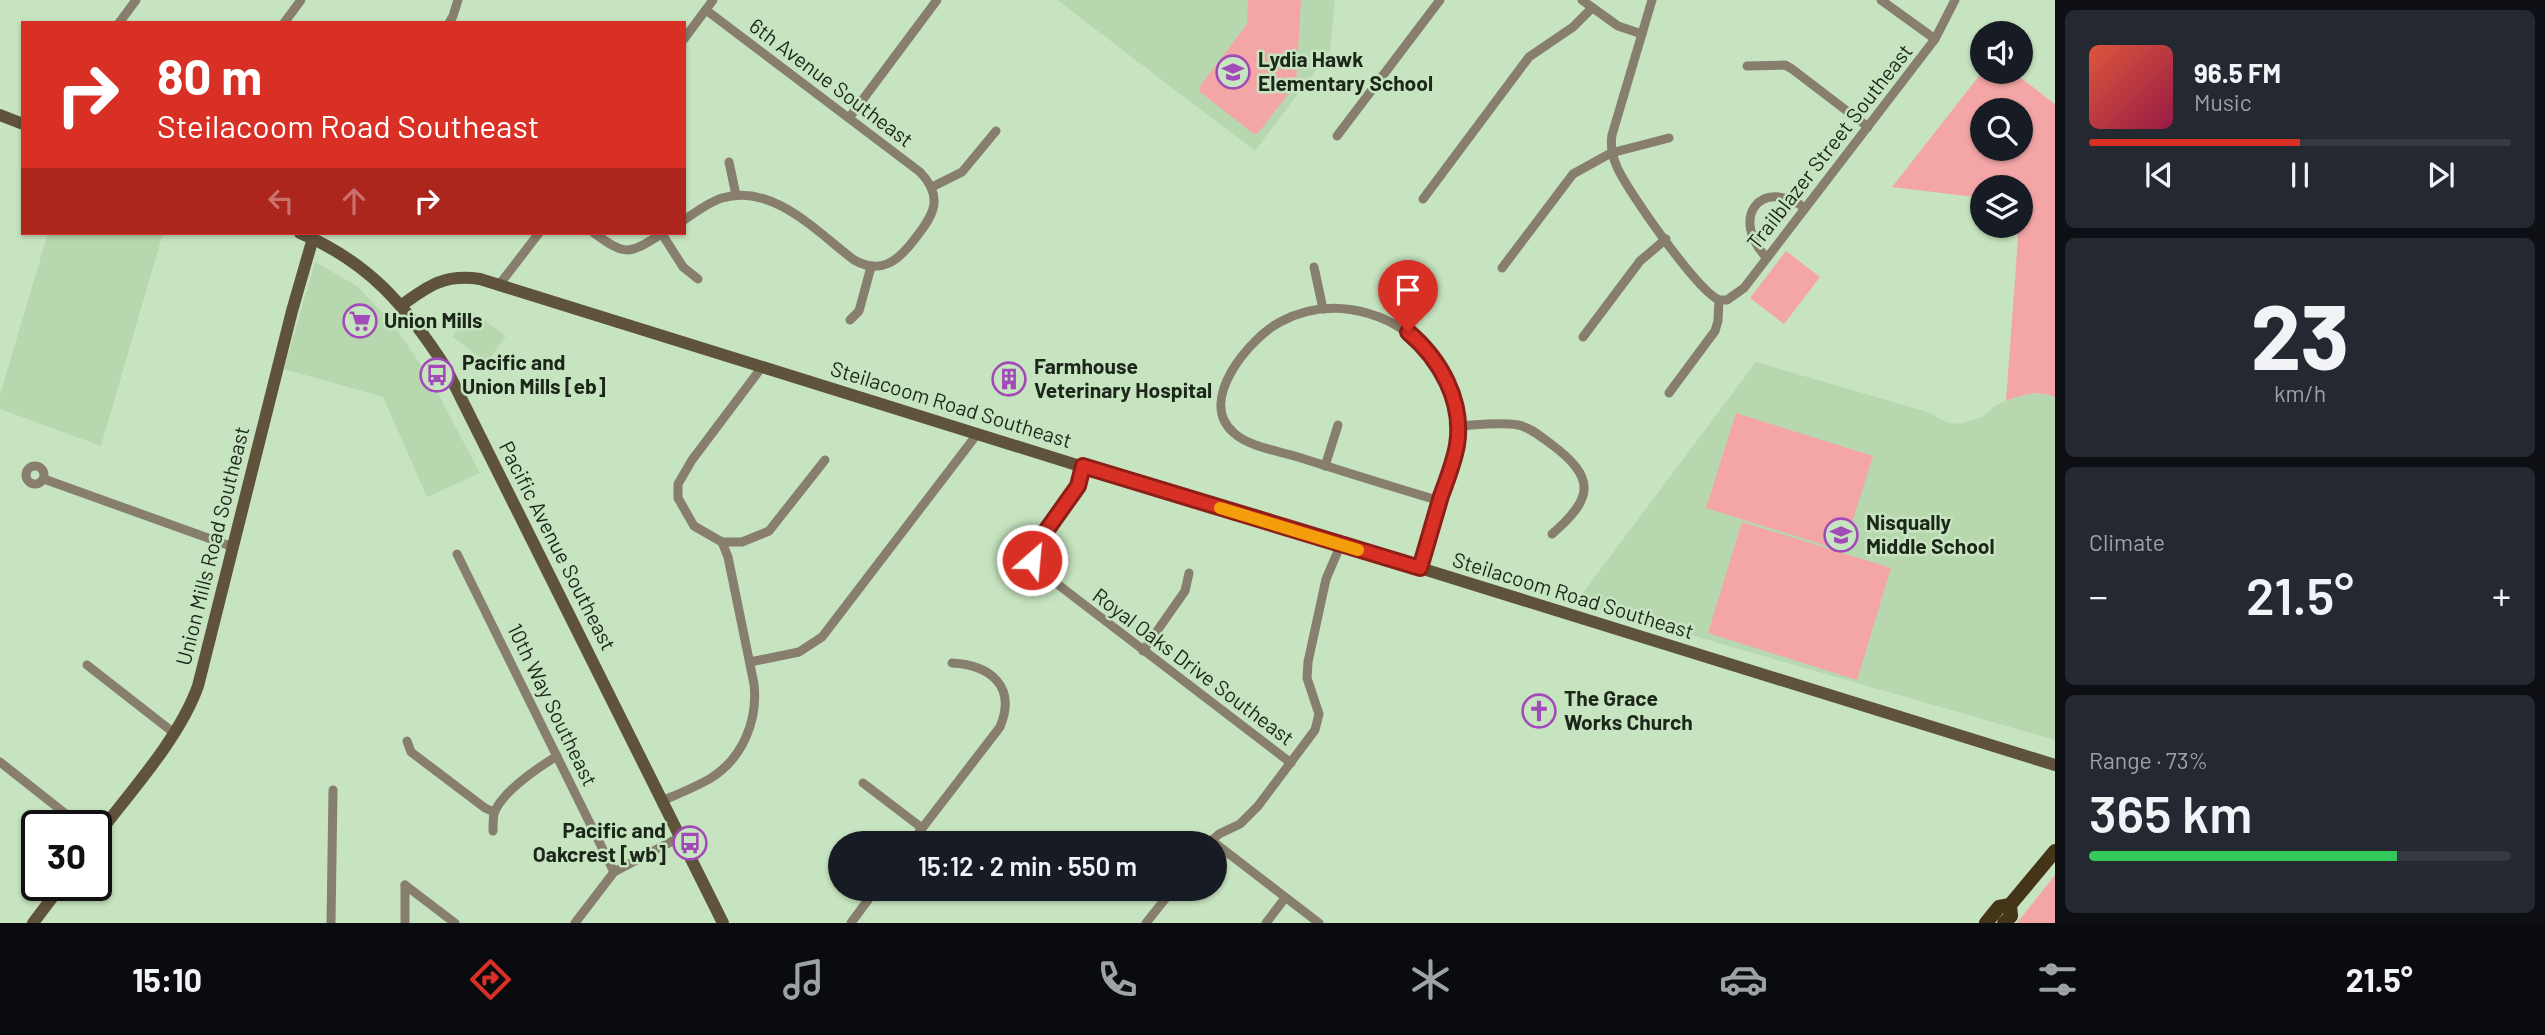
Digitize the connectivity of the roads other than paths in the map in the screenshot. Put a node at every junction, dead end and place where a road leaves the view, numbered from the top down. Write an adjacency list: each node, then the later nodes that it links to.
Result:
1 (136, 0): 14 (street)
2 (301, 0): 15 (street)
3 (458, 0): 4 (street); 16 (street)
4 (469, 0)
5 (713, 0): 13 (street)
6 (937, 0): 22 (street)
7 (1440, 0): 26 (street)
8 (1581, 0): 12 (street)
9 (1652, 0): 17 (street)
10 (1881, 0): 19 (street)
11 (1955, 0): 19 (street, Trailblazer Street Southeast)
12 (1592, 8): 17 (street); 32 (street)
13 (706, 10): 18 (street); 22 (street, 6th Avenue Southeast)
14 (120, 21)
15 (285, 21)
16 (450, 21)
17 (1642, 34): 28 (street)
18 (686, 36)
19 (1935, 40): 24 (street, Trailblazer Street Southeast)
20 (1747, 66): 24 (street)
21 (0, 115): 23 (street)
22 (849, 118): 30 (street, 6th Avenue Southeast)
23 (21, 123)
24 (1868, 127): 33 (street, Trailblazer Street Southeast)
25 (996, 131): 30 (street)
26 (1338, 135)
27 (1669, 138): 28 (street)
28 (1611, 153): 41 (street); 45 (street)
29 (729, 162): 31 (street)
30 (932, 187): 43 (street)
31 (736, 195): 34 (street); 43 (street)
32 (1423, 199)
33 (1805, 208): 42 (street, Trailblazer Street Southeast); 42 (street)
34 (686, 219)
35 (305, 235): 40 (street, Pacific Avenue Southeast)
36 (536, 235): 47 (street)
37 (597, 235): 38 (street)
38 (659, 235)
39 (663, 235): 46 (street)
40 (313, 238): 49 (street, Pacific Avenue Southeast); 66 (street, Union Mills Road Southeast)
41 (1666, 239): 48 (street); 52 (street)
42 (1767, 258): 48 (street, Trailblazer Street Southeast)
43 (871, 267): 51 (street)
44 (1314, 267): 50 (street)
45 (1502, 268)
46 (698, 279)
47 (499, 285): 49 (street, Steilacoom Road Southeast); 53 (street, Steilacoom Road Southeast)
48 (1719, 300): 54 (street)
49 (402, 305): 82 (street, Pacific Avenue Southeast)
50 (1323, 309): 56 (street); 60 (street)
51 (850, 320)
52 (1583, 337)
53 (762, 367): 57 (street, Steilacoom Road Southeast); 64 (street)
54 (1669, 393)
55 (1338, 425): 60 (street)
56 (1458, 426): 62 (street); 63 (street)
57 (978, 433): 59 (street, Steilacoom Road Southeast); 71 (street)
58 (825, 460): 64 (street)
59 (1083, 466): 65 (street, Steilacoom Road Southeast); 70 (street, Royal Oaks Drive Southeast)
60 (1325, 466): 62 (street)
61 (44, 479): 66 (street)
62 (1440, 501): 68 (street)
63 (1552, 534)
64 (722, 542): 71 (street)
65 (1342, 544): 68 (street, Steilacoom Road Southeast); 78 (street)
66 (233, 547): 74 (street, Union Mills Road Southeast)
67 (457, 554): 76 (street, 10th Way Southeast)
68 (1420, 568): 79 (street, Steilacoom Road Southeast)
69 (1189, 573): 70 (street)
70 (1143, 651): 78 (street, Royal Oaks Drive Southeast)
71 (750, 662): 82 (street)
72 (952, 663): 86 (street)
73 (87, 665): 74 (street)
74 (174, 733): 85 (street, Union Mills Road Southeast)
75 (407, 741): 84 (street)
76 (556, 756): 84 (street); 93 (street, 10th Way Southeast)
77 (0, 762): 83 (street)
78 (1291, 763): 89 (street)
79 (2055, 765)
80 (863, 783): 86 (street)
81 (333, 790): 100 (street)
82 (662, 801): 90 (street, Pacific Avenue Southeast)
83 (61, 810)
84 (495, 812): 87 (street)
85 (112, 816)
86 (922, 828): 88 (street)
87 (493, 831)
88 (920, 831)
89 (1227, 832)
90 (680, 837): 93 (street); 104 (street, Pacific Avenue Southeast)
91 (2055, 851): 98 (main road)
92 (1227, 855): 94 (street)
93 (614, 872): 103 (street)
94 (1285, 898): 107 (street); 108 (street)
95 (50, 901): 99 (street)
96 (867, 901): 105 (street)
97 (1163, 901): 106 (street)
98 (2010, 905): 109 (main road); 110 (main road)
99 (33, 923)
100 (331, 923)
101 (405, 923): 102 (street)
102 (455, 923)
103 (575, 923)
104 (723, 923)
105 (851, 923)
106 (1146, 923)
107 (1266, 923)
108 (1319, 923)
109 (1986, 923)
110 (2004, 923)

